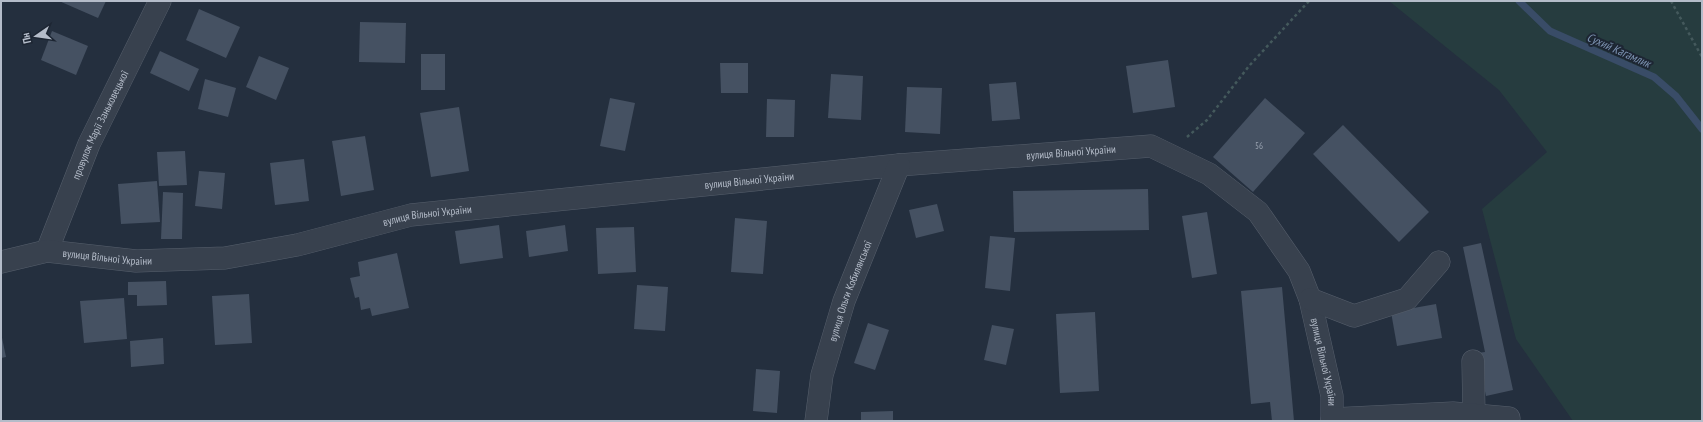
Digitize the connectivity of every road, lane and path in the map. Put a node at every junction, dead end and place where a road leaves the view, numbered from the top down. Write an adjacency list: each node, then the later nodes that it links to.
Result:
1 (160, 1): 7 (street, провулок Марії Заньковецької)
2 (1309, 1): 5 (path)
3 (1671, 1): 4 (path)
4 (1702, 57)
5 (1166, 154): 6 (street, вулиця Вільної України); 10 (street, вулиця Вільної України)
6 (899, 165): 7 (street, вулиця Вільної України); 15 (street, вулиця Ольги Кобилянської)
7 (47, 251): 8 (street, вулиця Вільної України)
8 (1, 262)
9 (1439, 262): 10 (street)
10 (1310, 299): 14 (street, вулиця Вільної України)
11 (1473, 360): 12 (street)
12 (1474, 415): 13 (street); 14 (street)
13 (1509, 418)
14 (1332, 420)
15 (816, 421)

